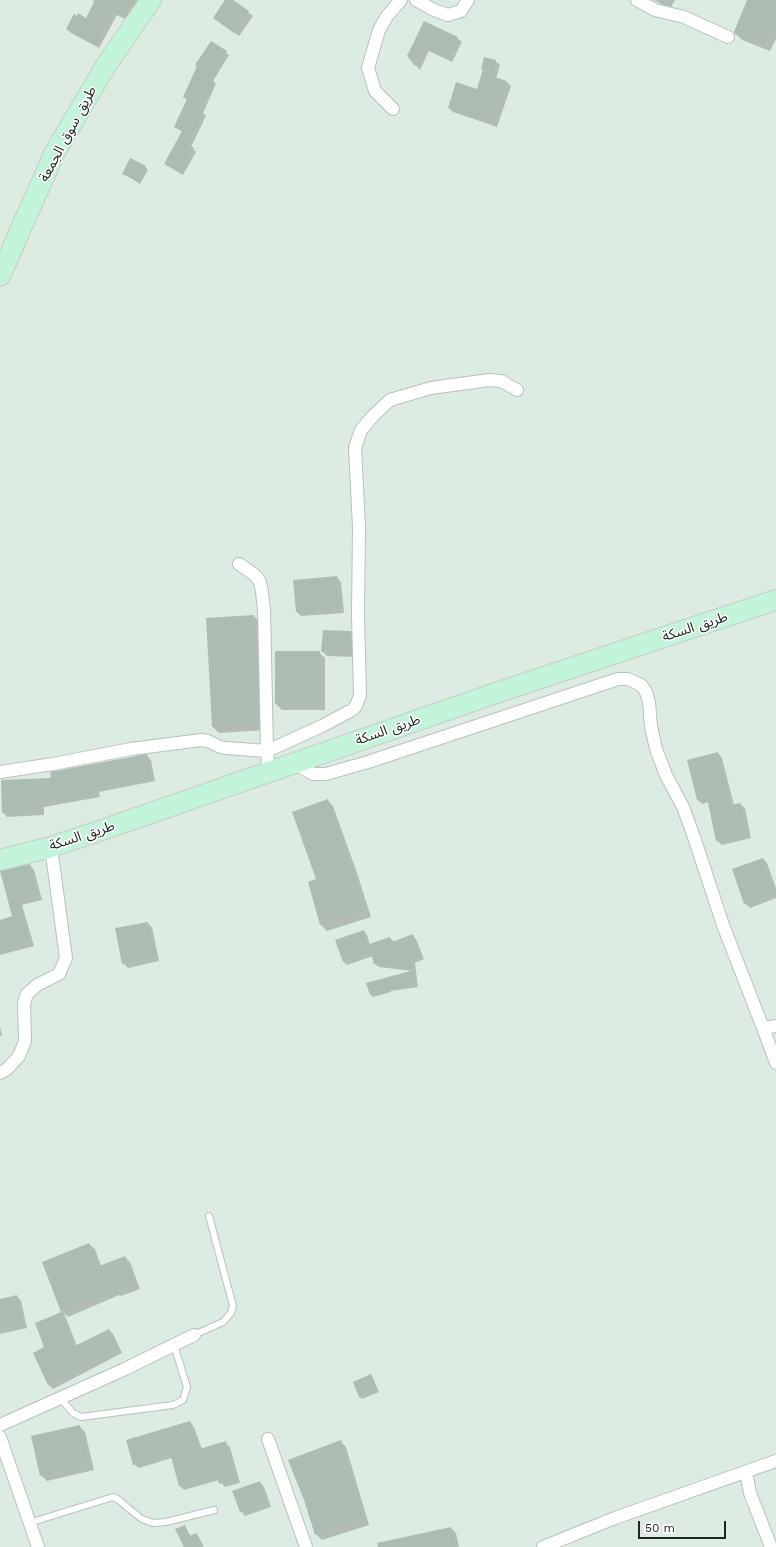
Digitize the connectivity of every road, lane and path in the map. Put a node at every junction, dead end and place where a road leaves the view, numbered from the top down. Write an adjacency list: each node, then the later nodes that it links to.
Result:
1 (151, 0): 8 (main road, طريق سوق الجمعة)
2 (401, 0): 7 (street)
3 (416, 0): 4 (street)
4 (468, 0)
5 (637, 0): 6 (street)
6 (728, 37)
7 (393, 109)
8 (0, 276)
9 (516, 390): 12 (street)
10 (239, 564): 12 (street)
11 (776, 600): 13 (main road, طريق السكة)
12 (267, 751): 14 (street); 15 (street)
13 (294, 763): 15 (main road, طريق السكة); 19 (street)
14 (0, 772)
15 (269, 773): 16 (main road, طريق السكة)
16 (51, 847): 17 (main road, طريق السكة); 21 (street)
17 (0, 860)
18 (776, 1026): 19 (street)
19 (763, 1028): 20 (street)
20 (776, 1063)
21 (0, 1073)
22 (209, 1216): 23 (lane)
23 (194, 1335): 24 (street)
24 (174, 1345): 25 (street); 25 (lane)
25 (62, 1398): 26 (street)
26 (0, 1425)
27 (0, 1437): 32 (street)
28 (268, 1439): 34 (street)
29 (776, 1461): 30 (street)
30 (746, 1472): 35 (street); 36 (street)
31 (214, 1510): 32 (lane)
32 (30, 1523): 33 (street)
33 (38, 1547)
34 (306, 1547)
35 (543, 1547)
36 (771, 1547)

